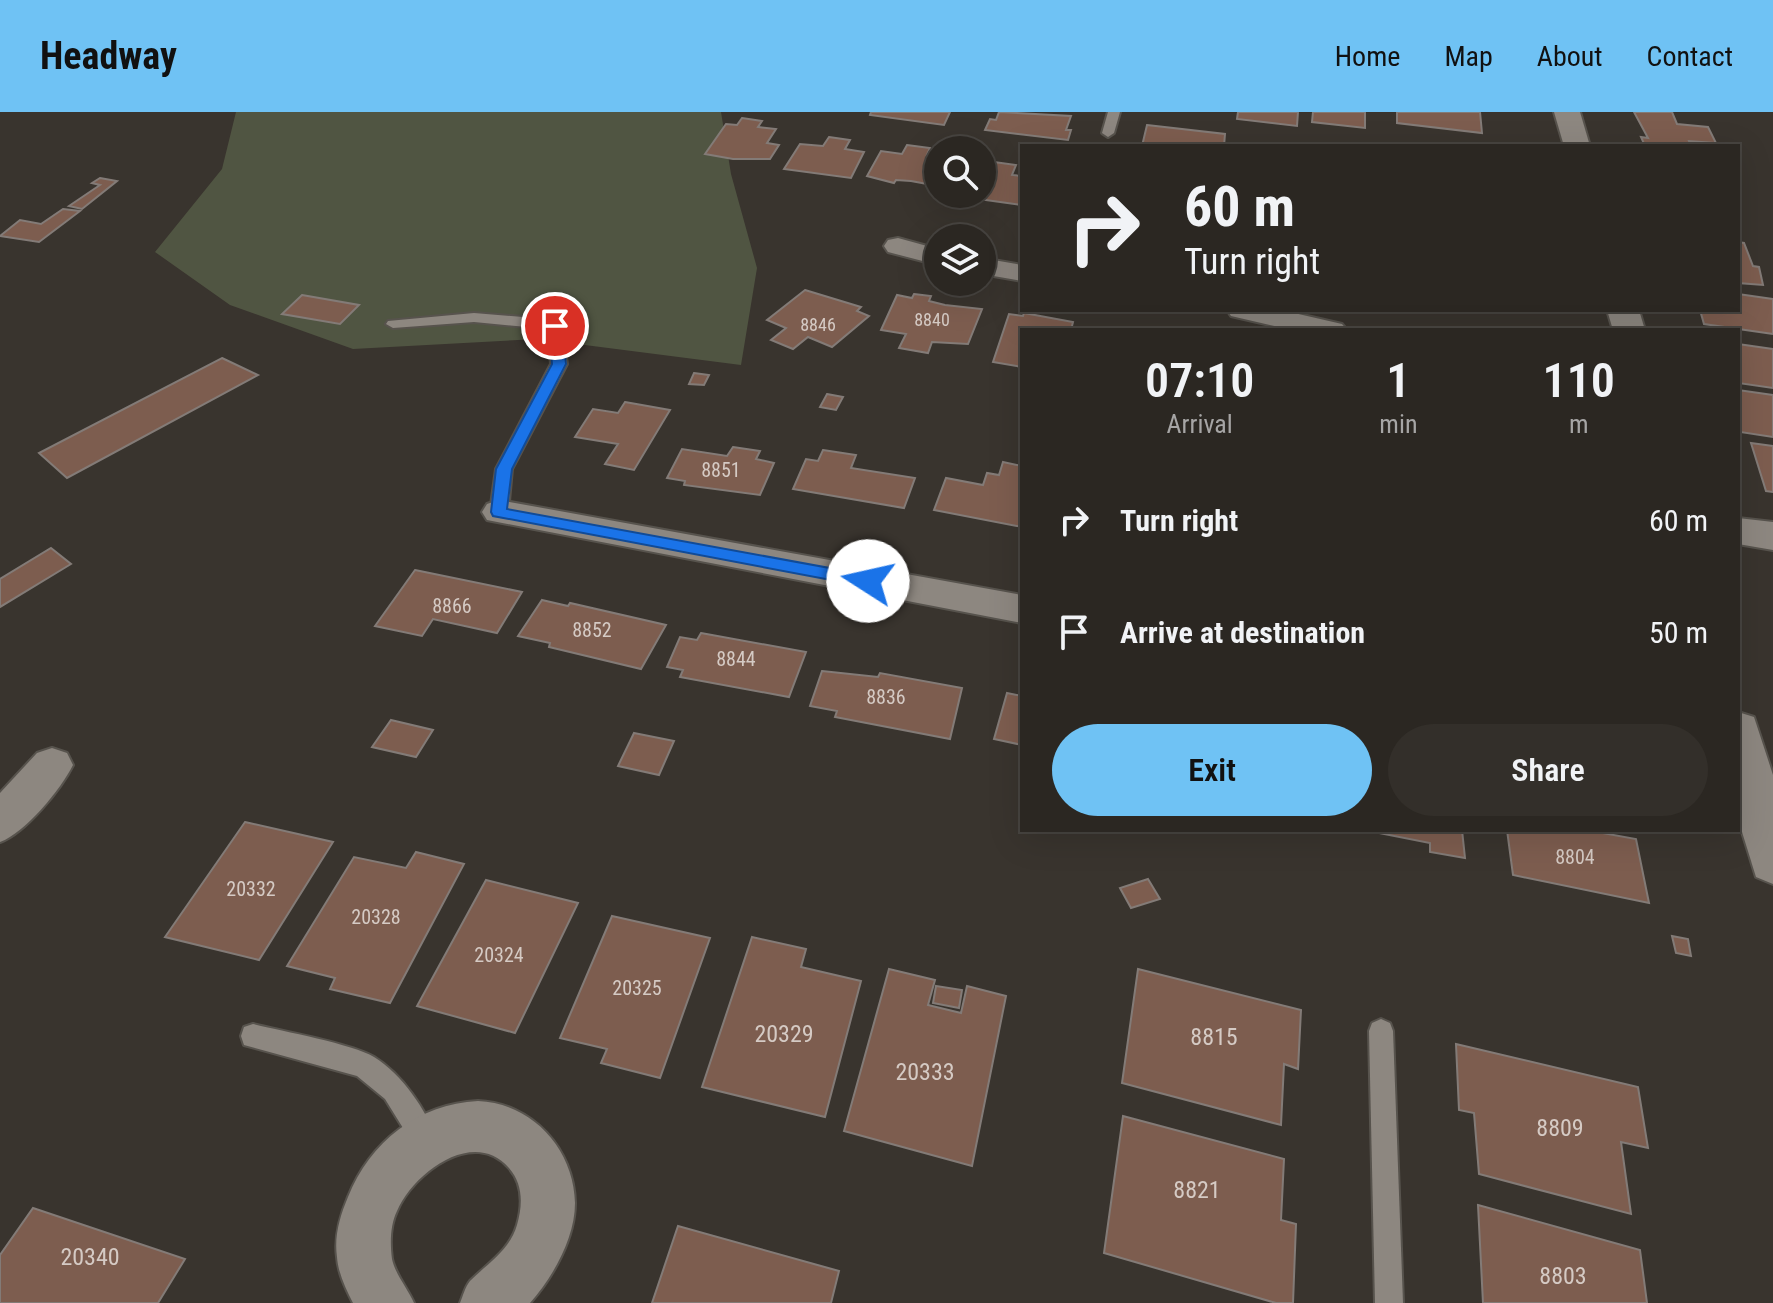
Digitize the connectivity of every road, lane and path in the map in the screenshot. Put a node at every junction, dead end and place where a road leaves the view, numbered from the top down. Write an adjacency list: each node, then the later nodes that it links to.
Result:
1 (1114, 112): 3 (lane)
2 (1567, 112): 4 (street)
3 (1108, 133)
4 (1576, 144)
5 (898, 246): 6 (street)
6 (924, 253)
7 (996, 268): 8 (street)
8 (1020, 273)
9 (1250, 312): 11 (street)
10 (393, 324): 12 (lane)
11 (1323, 328)
12 (499, 512): 15 (street)
13 (1740, 531): 14 (street)
14 (1773, 536)
15 (1020, 609)
16 (1740, 742): 19 (street)
17 (52, 765): 18 (street)
18 (0, 823)
19 (1773, 862)
20 (1381, 1031): 25 (lane)
21 (253, 1036): 22 (lane)
22 (425, 1140): 23 (street); 24 (street)
23 (372, 1298)
24 (488, 1303)
25 (1389, 1303)

